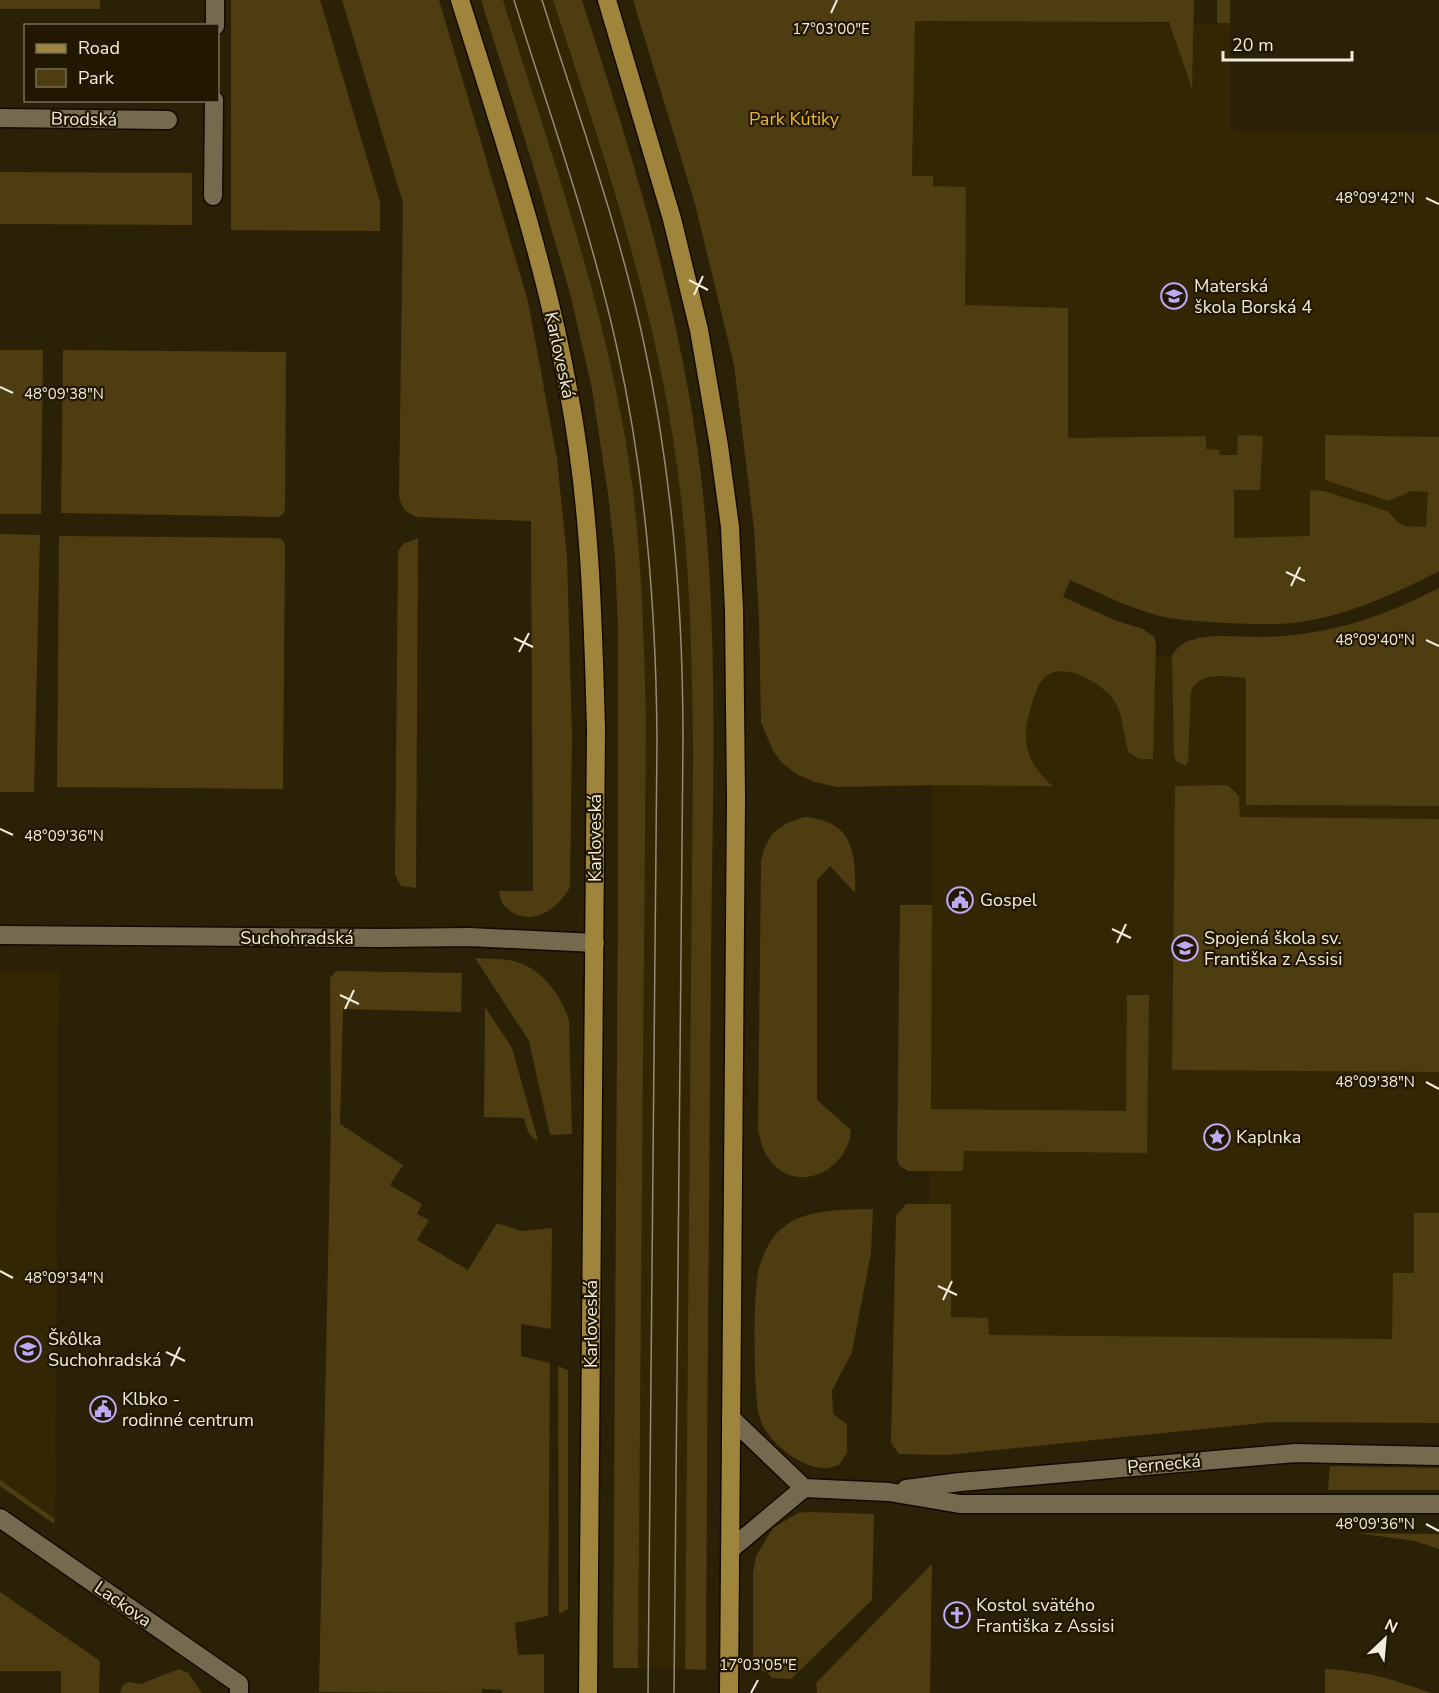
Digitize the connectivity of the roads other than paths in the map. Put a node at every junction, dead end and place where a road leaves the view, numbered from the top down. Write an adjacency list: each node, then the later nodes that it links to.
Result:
1 (215, 0): 4 (street)
2 (460, 0): 10 (main road, Karloveská)
3 (607, 0): 11 (main road)
4 (215, 24)
5 (214, 102): 8 (street)
6 (0, 118): 7 (street, Brodská)
7 (168, 120)
8 (213, 196)
9 (0, 935): 10 (street, Suchohradská)
10 (594, 943): 19 (main road, Karloveská)
11 (731, 1418): 13 (street); 17 (main road)
12 (1439, 1456): 14 (street, Pernecká)
13 (804, 1488): 14 (street, Pernecká); 17 (street)
14 (889, 1492): 15 (street, Pernecká)
15 (1439, 1504)
16 (0, 1518): 18 (street, Lackova)
17 (731, 1549): 20 (main road)
18 (239, 1693)
19 (588, 1693)
20 (729, 1693)

